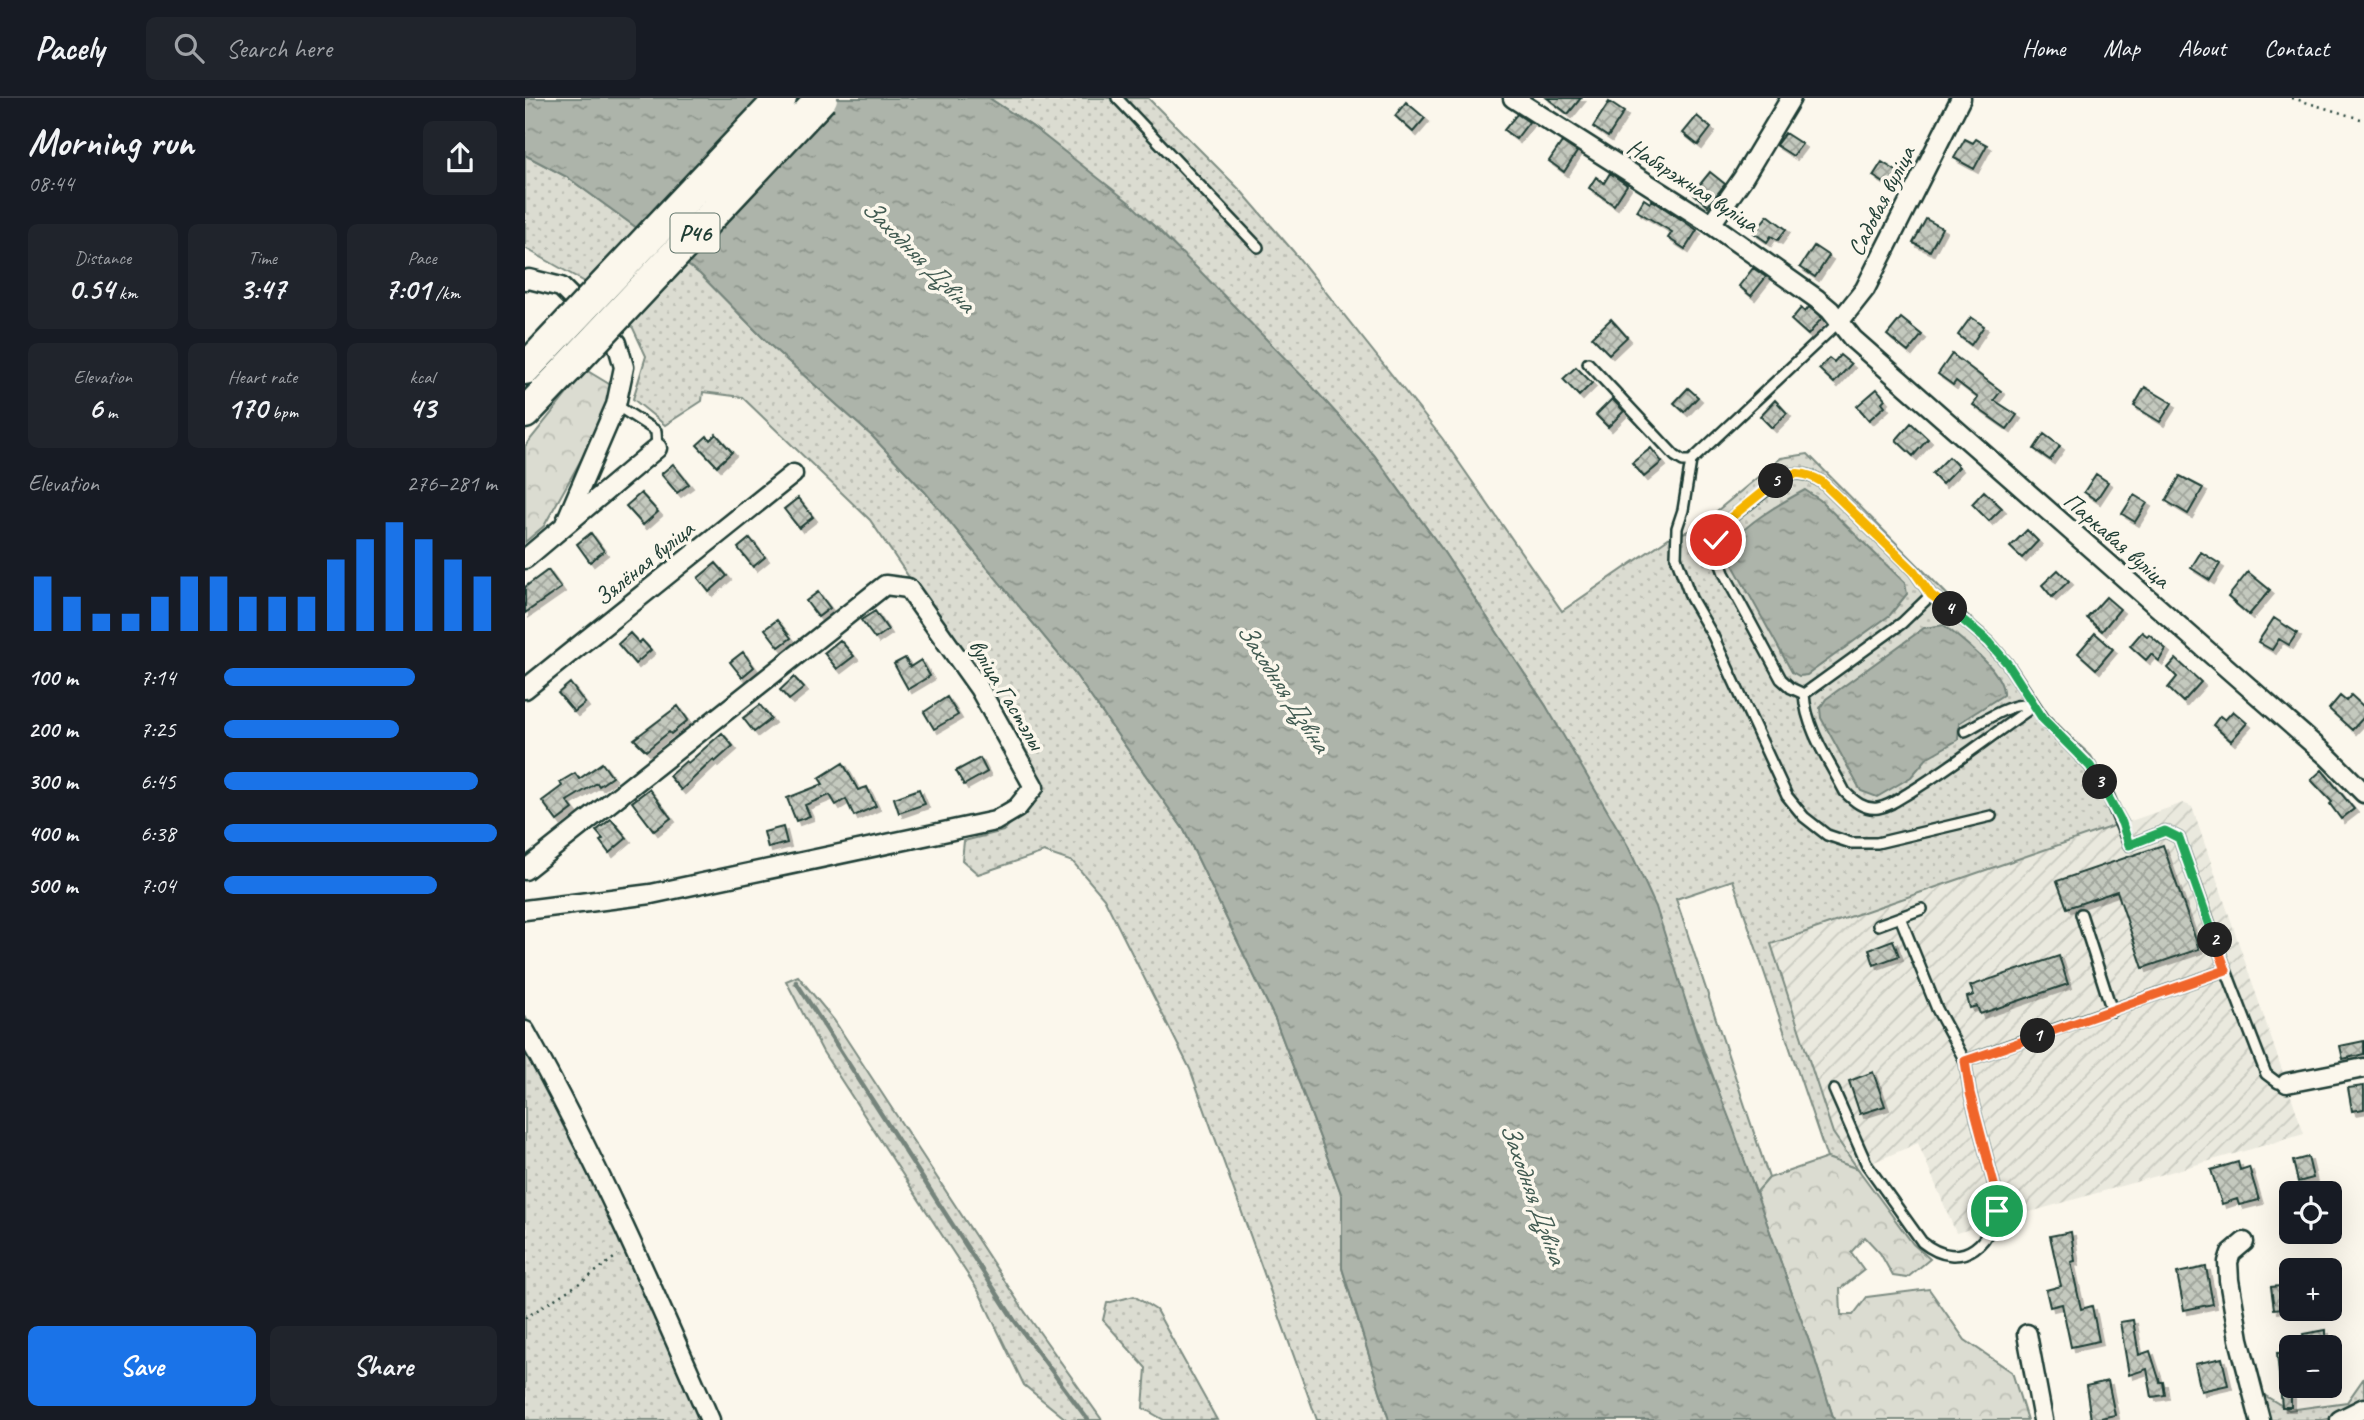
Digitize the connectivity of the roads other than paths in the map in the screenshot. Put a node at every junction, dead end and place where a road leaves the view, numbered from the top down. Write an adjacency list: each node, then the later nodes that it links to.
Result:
1 (781, 98): 12 (main road, Р46, bridge)
2 (822, 98): 14 (main road, Р46, bridge)
3 (1117, 98): 8 (lane)
4 (1513, 98): 7 (street, Набярэжная вуліца)
5 (1791, 98): 7 (street)
6 (1961, 98): 10 (street, Садовая вуліца)
7 (1711, 224): 10 (street, Набярэжная вуліца)
8 (1258, 247)
9 (525, 280): 13 (street)
10 (1839, 322): 16 (lane); 25 (street, Паркавая вуліца)
11 (1588, 363): 16 (lane)
12 (525, 369)
13 (616, 405): 15 (lane); 18 (street)
14 (525, 413)
15 (657, 448): 18 (street)
16 (1691, 461): 26 (lane)
17 (793, 474): 21 (street, Зялёная вуліца)
18 (564, 526): 19 (street)
19 (525, 559)
20 (1931, 595): 22 (lane); 22 (lane); 23 (lane)
21 (525, 689)
22 (1804, 694): 23 (lane)
23 (2034, 706): 24 (lane); 33 (lane)
24 (1965, 731)
25 (2364, 793)
26 (1991, 816)
27 (525, 870): 29 (street, вуліца Гастэлы)
28 (1923, 909): 31 (lane)
29 (525, 910)
30 (2081, 914): 34 (lane)
31 (1900, 917): 32 (lane); 36 (lane)
32 (1878, 925)
33 (2226, 970): 34 (lane); 38 (lane)
34 (2112, 1011): 36 (lane)
35 (525, 1031): 43 (street)
36 (1965, 1061): 39 (lane)
37 (2364, 1068): 38 (street)
38 (2287, 1083)
39 (1834, 1090)
40 (2244, 1242): 45 (street)
41 (2027, 1334): 44 (street)
42 (2364, 1408): 46 (street)
43 (710, 1420)
44 (2043, 1420)
45 (2260, 1420)
46 (2340, 1420)

